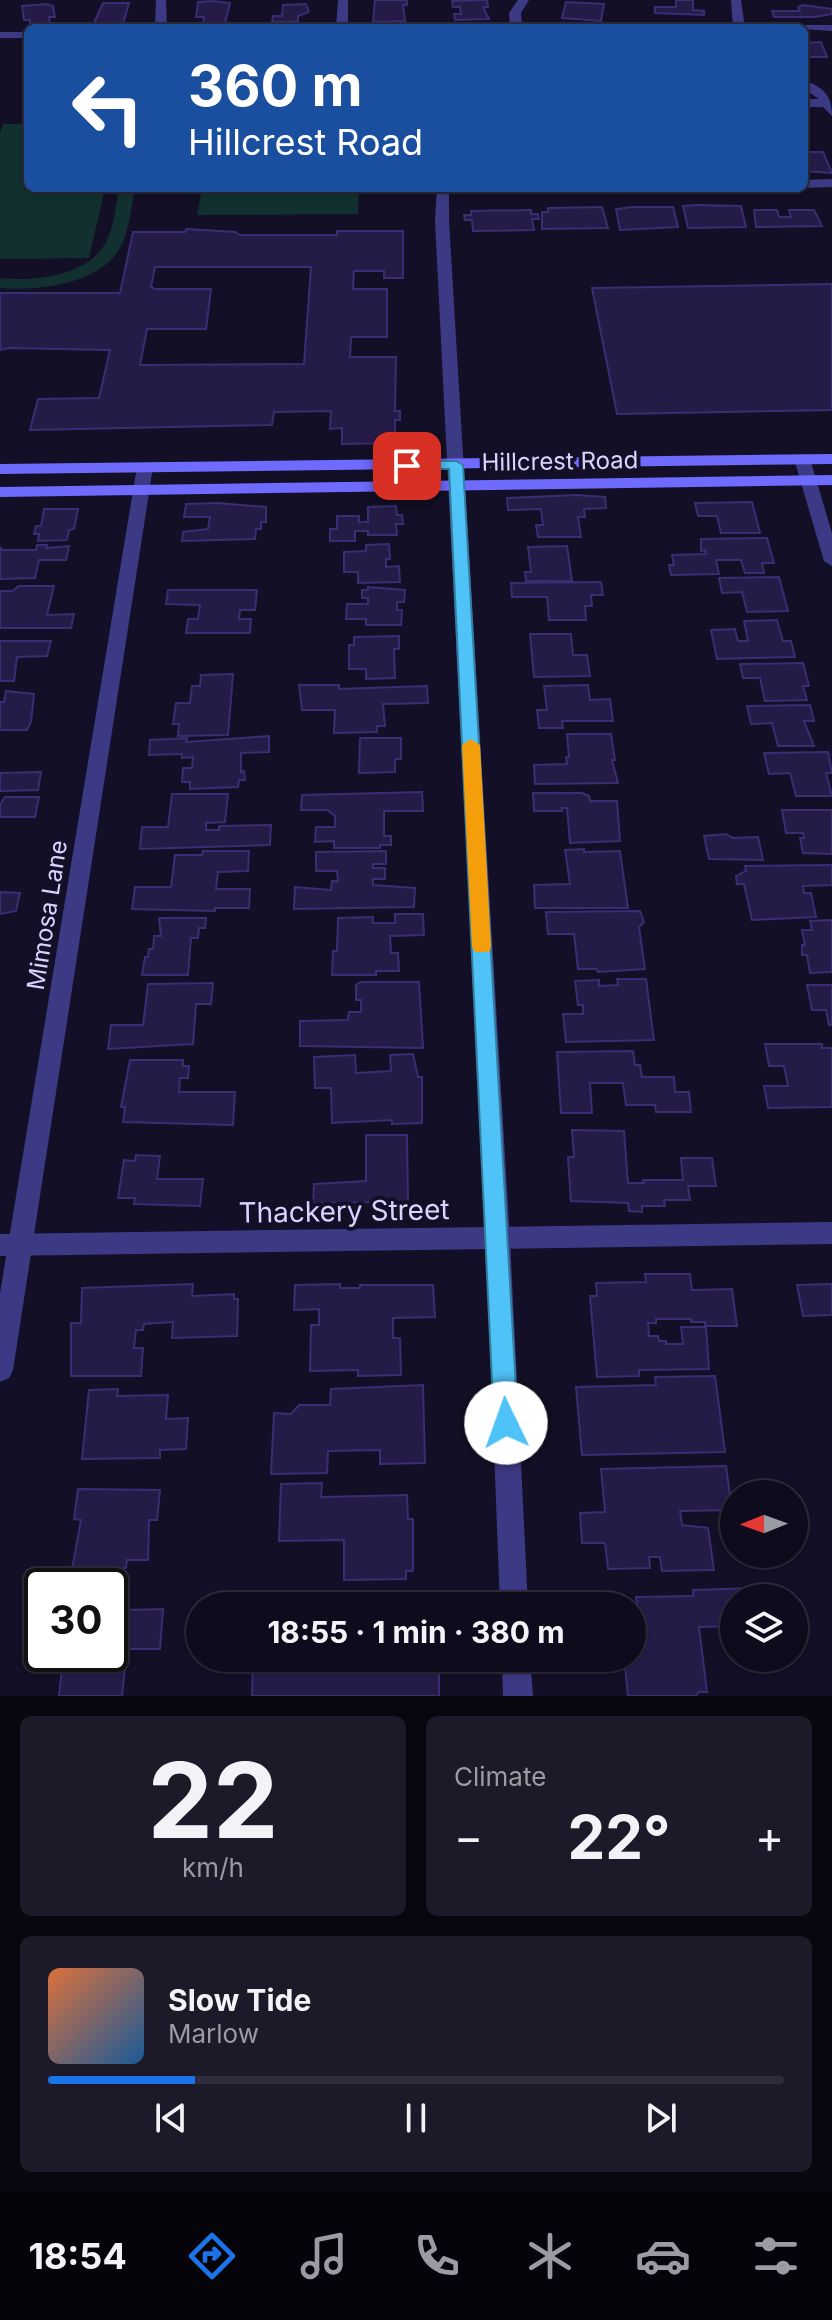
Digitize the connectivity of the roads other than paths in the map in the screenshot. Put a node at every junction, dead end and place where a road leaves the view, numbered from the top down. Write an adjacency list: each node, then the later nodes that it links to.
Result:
1 (161, 0): 5 (street)
2 (343, 0): 6 (street)
3 (524, 0): 7 (street)
4 (736, 0): 8 (street)
5 (161, 24)
6 (342, 24)
7 (516, 24)
8 (739, 24)
9 (808, 28): 10 (street)
10 (832, 28)
11 (0, 35): 12 (street)
12 (24, 35)
13 (808, 86): 15 (street)
14 (808, 104): 15 (street)
15 (830, 108)
16 (832, 183): 17 (street)
17 (808, 184)
18 (443, 192): 21 (street)
19 (802, 459): 20 (main road, Hillcrest Road); 21 (main road, Hillcrest Road); 24 (street)
20 (832, 459)
21 (456, 465): 22 (main road, Hillcrest Road); 26 (street)
22 (145, 467): 23 (main road, Hillcrest Road); 27 (street, Mimosa Lane)
23 (0, 469)
24 (808, 480): 25 (main road, Hillcrest Road); 26 (main road, Hillcrest Road); 29 (street)
25 (832, 480)
26 (457, 487): 27 (main road, Hillcrest Road); 31 (street)
27 (142, 491): 28 (main road, Hillcrest Road); 32 (street, Mimosa Lane)
28 (0, 492)
29 (832, 561)
30 (832, 1233): 31 (street, Thackery Street)
31 (498, 1239): 32 (street, Thackery Street); 34 (street)
32 (10, 1245): 33 (street, Mimosa Lane)
33 (0, 1370)
34 (513, 1592)
35 (517, 1672): 36 (street)
36 (518, 1696)

